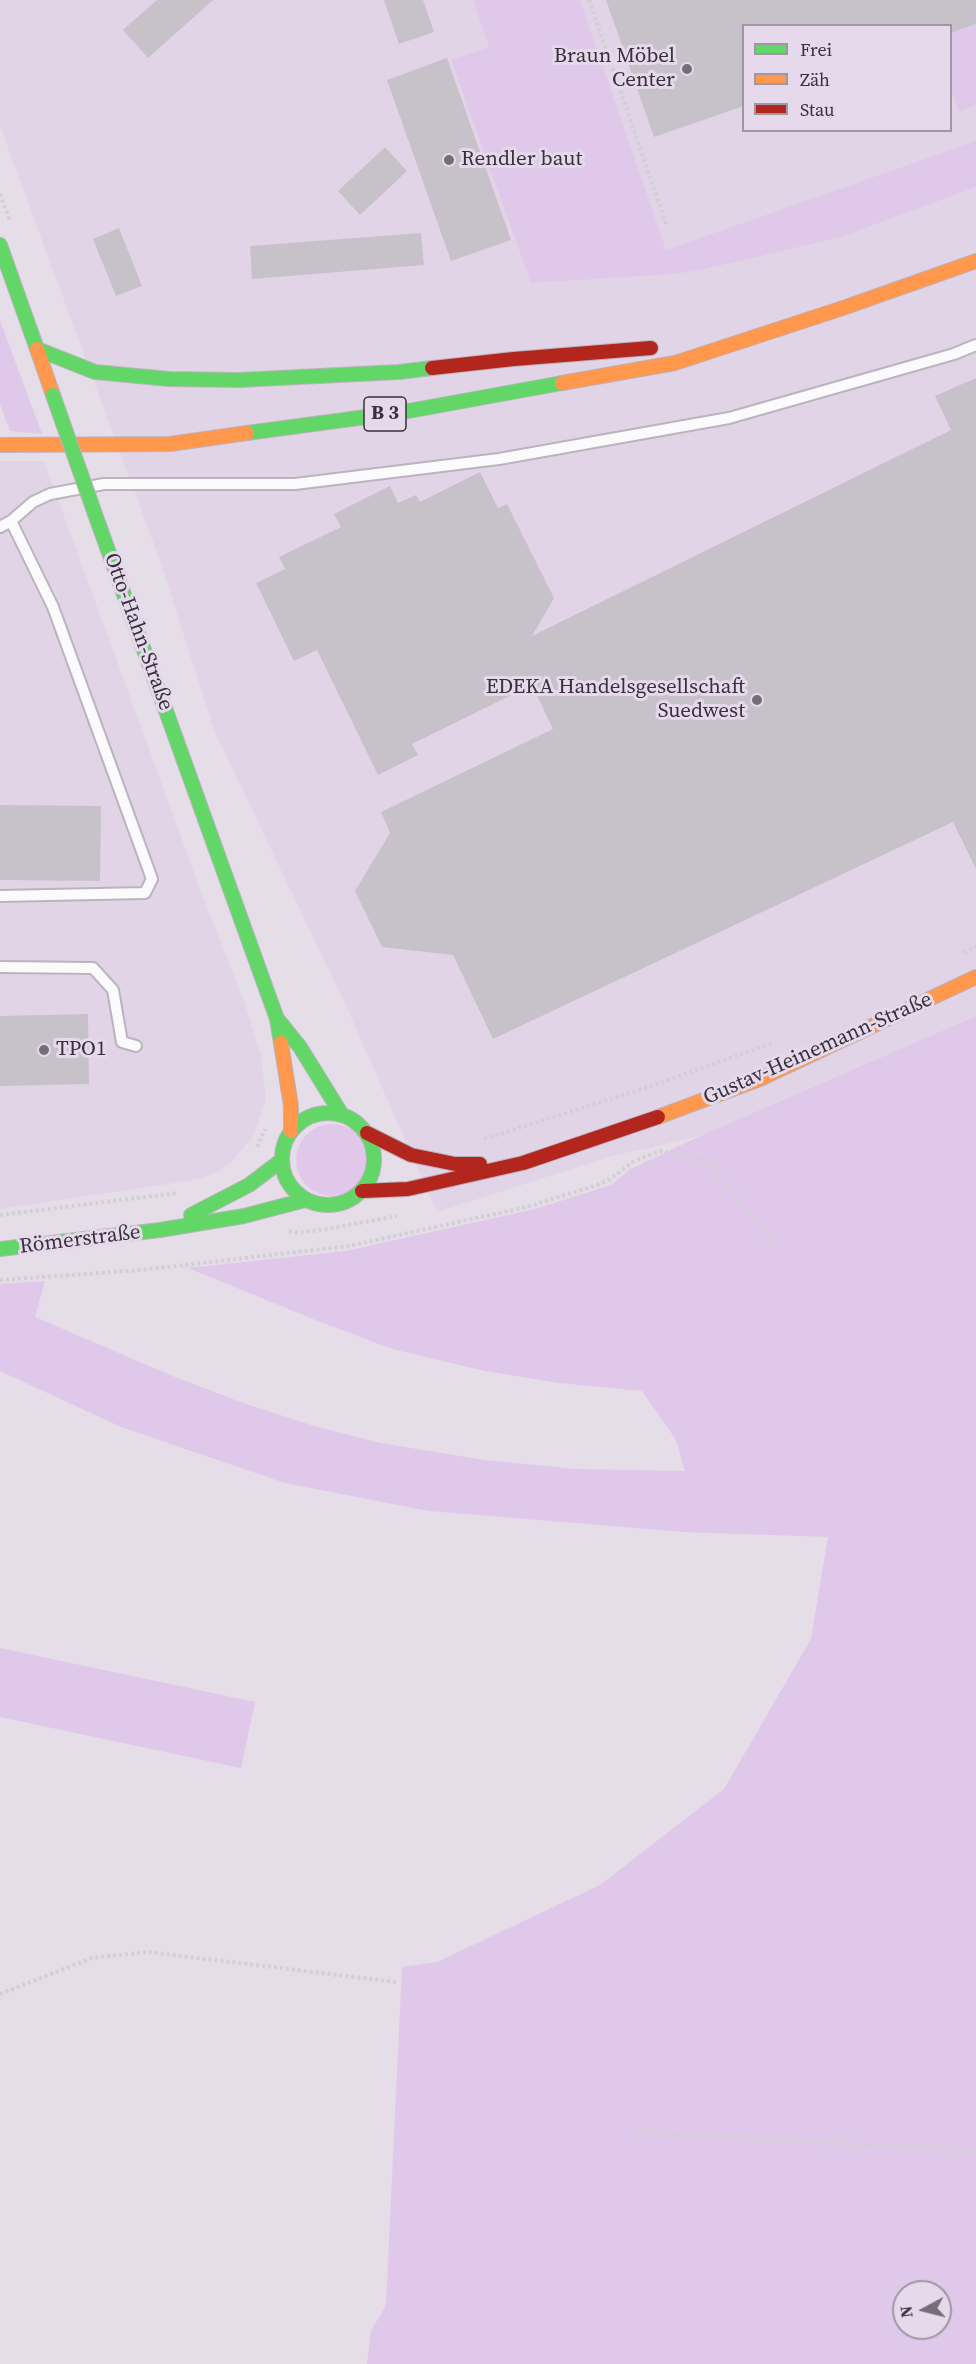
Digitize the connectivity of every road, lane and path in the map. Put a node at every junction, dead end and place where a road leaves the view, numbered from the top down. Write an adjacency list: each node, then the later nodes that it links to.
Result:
1 (589, 0): 2 (path)
2 (667, 226)
3 (0, 245): 7 (street, Otto-Hahn-Straße)
4 (976, 260): 5 (street, B 3)
5 (731, 344): 7 (street, B 3); 8 (street, B 3)
6 (976, 345): 9 (lane)
7 (37, 349): 16 (street, Otto-Hahn-Straße, bridge)
8 (0, 445)
9 (11, 521): 10 (lane); 11 (lane)
10 (0, 527)
11 (0, 896)
12 (976, 946): 13 (path)
13 (956, 958)
14 (0, 967): 18 (lane)
15 (976, 977): 26 (street, Gustav-Heinemann-Straße)
16 (277, 1019): 19 (street, Otto-Hahn-Straße); 21 (street, Otto-Hahn-Straße)
17 (775, 1042): 23 (path)
18 (136, 1046)
19 (342, 1114): 21 (street); 22 (street)
20 (265, 1128): 24 (path)
21 (291, 1131): 25 (street)
22 (367, 1133): 26 (street, Gustav-Heinemann-Straße); 28 (street)
23 (478, 1140)
24 (251, 1155)
25 (282, 1160): 30 (street); 32 (street, Römerstraße)
26 (523, 1163): 27 (street, Gustav-Heinemann-Straße)
27 (408, 1189): 28 (street, Gustav-Heinemann-Straße); 33 (path)
28 (362, 1191): 30 (street)
29 (180, 1193): 31 (path)
30 (304, 1200): 32 (street, Römerstraße)
31 (0, 1215)
32 (160, 1230): 35 (street, Römerstraße)
33 (287, 1231)
34 (774, 1244): 36 (path)
35 (0, 1249)
36 (0, 1280)
37 (396, 1982): 38 (path)
38 (0, 1994)
39 (636, 2132): 40 (path)
40 (976, 2151)

